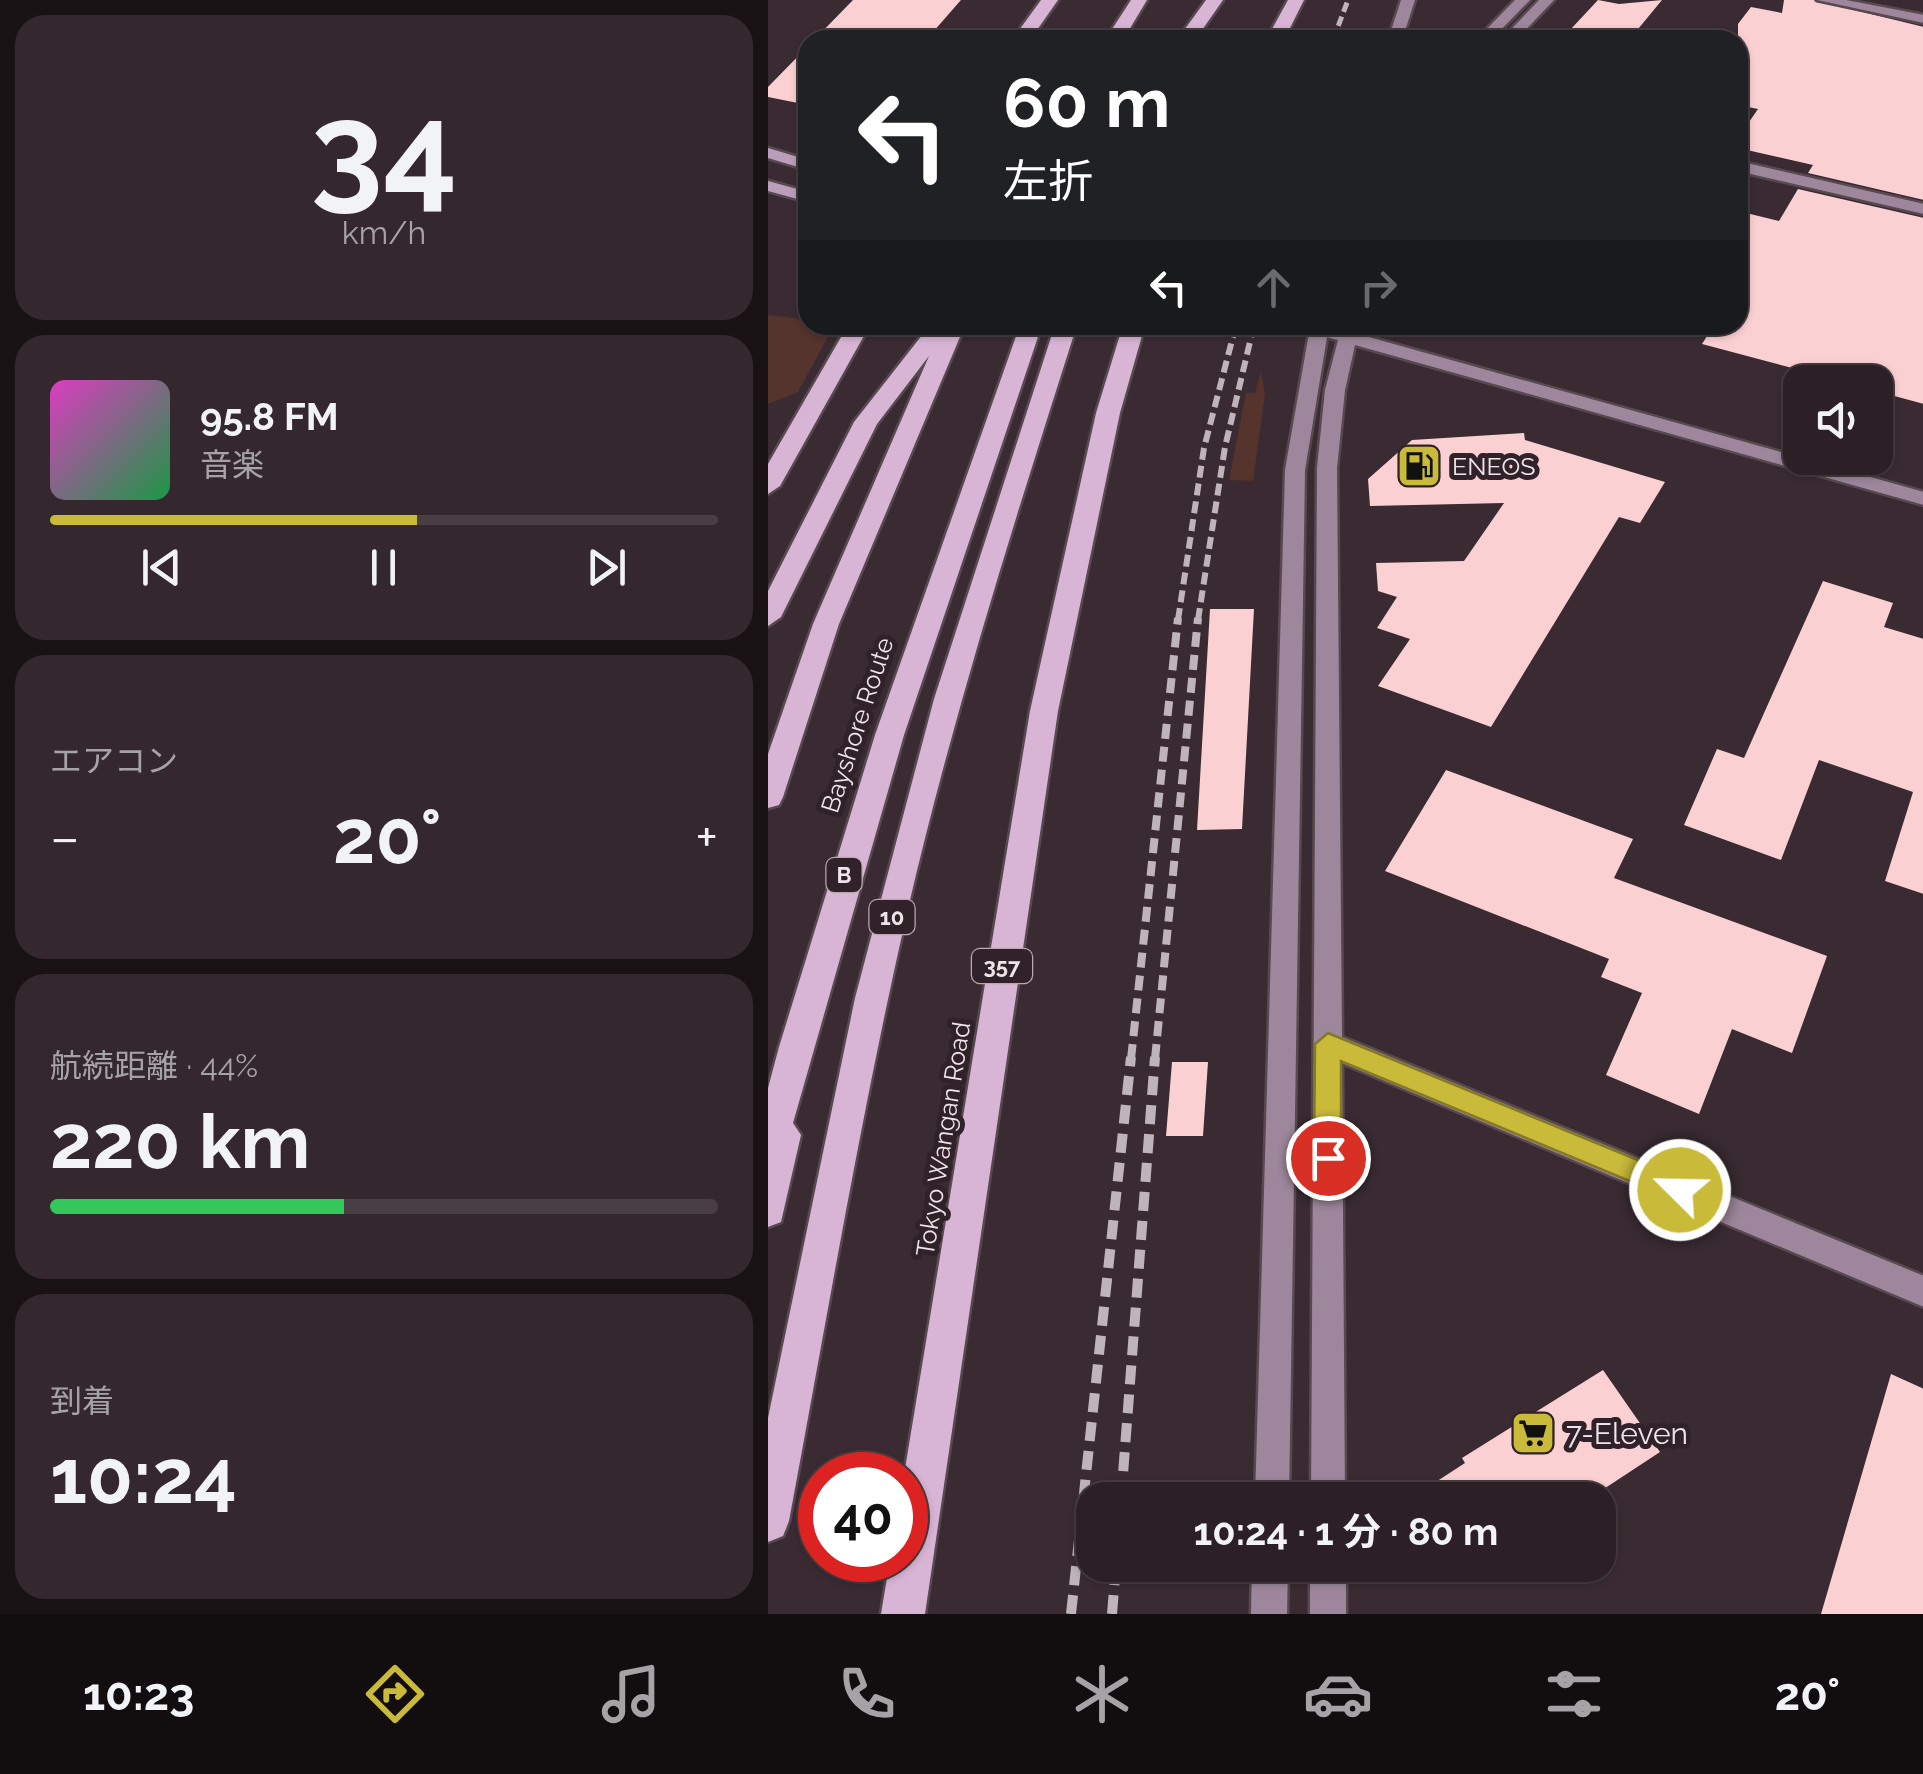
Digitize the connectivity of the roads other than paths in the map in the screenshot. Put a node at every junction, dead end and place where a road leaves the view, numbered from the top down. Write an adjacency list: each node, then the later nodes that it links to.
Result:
1 (1050, 0): 11 (highway)
2 (1139, 0): 12 (highway)
3 (1194, 0): 13 (highway)
4 (1216, 0): 14 (highway)
5 (1296, 0): 15 (highway)
6 (1408, 0): 16 (street)
7 (1523, 0): 17 (street)
8 (1548, 0): 18 (street)
9 (1824, 0): 10 (street)
10 (1924, 19)
11 (1028, 30)
12 (1120, 30)
13 (1176, 30)
14 (1194, 30)
15 (1280, 30)
16 (1398, 30)
17 (1493, 30)
18 (1518, 30)
19 (768, 153): 20 (main road)
20 (798, 161)
21 (1748, 168): 24 (street)
22 (768, 186): 23 (main road)
23 (798, 194)
24 (1924, 209)
25 (853, 335): 34 (highway)
26 (934, 335): 36 (highway)
27 (949, 335): 37 (highway)
28 (1027, 335): 38 (highway, Bayshore Route / B)
29 (1063, 335): 46 (highway, 10)
30 (1131, 335): 43 (highway, Tokyo Wangan Road / 357)
31 (1316, 335): 44 (street)
32 (1348, 335): 39 (street)
33 (1359, 335): 35 (street)
34 (768, 486)
35 (1924, 499)
36 (768, 618)
37 (768, 796)
38 (822, 946): 40 (highway, Bayshore Route / B); 41 (highway)
39 (1328, 1044): 42 (street); 45 (street)
40 (768, 1152)
41 (768, 1210)
42 (1924, 1292)
43 (927, 1452)
44 (1272, 1482)
45 (1328, 1482)
46 (768, 1521)
47 (907, 1582): 51 (highway, Tokyo Wangan Road / 357)
48 (914, 1582): 52 (highway, 357)
49 (1269, 1582): 53 (street)
50 (1328, 1582): 54 (street)
51 (903, 1614)
52 (916, 1614)
53 (1268, 1614)
54 (1328, 1614)

